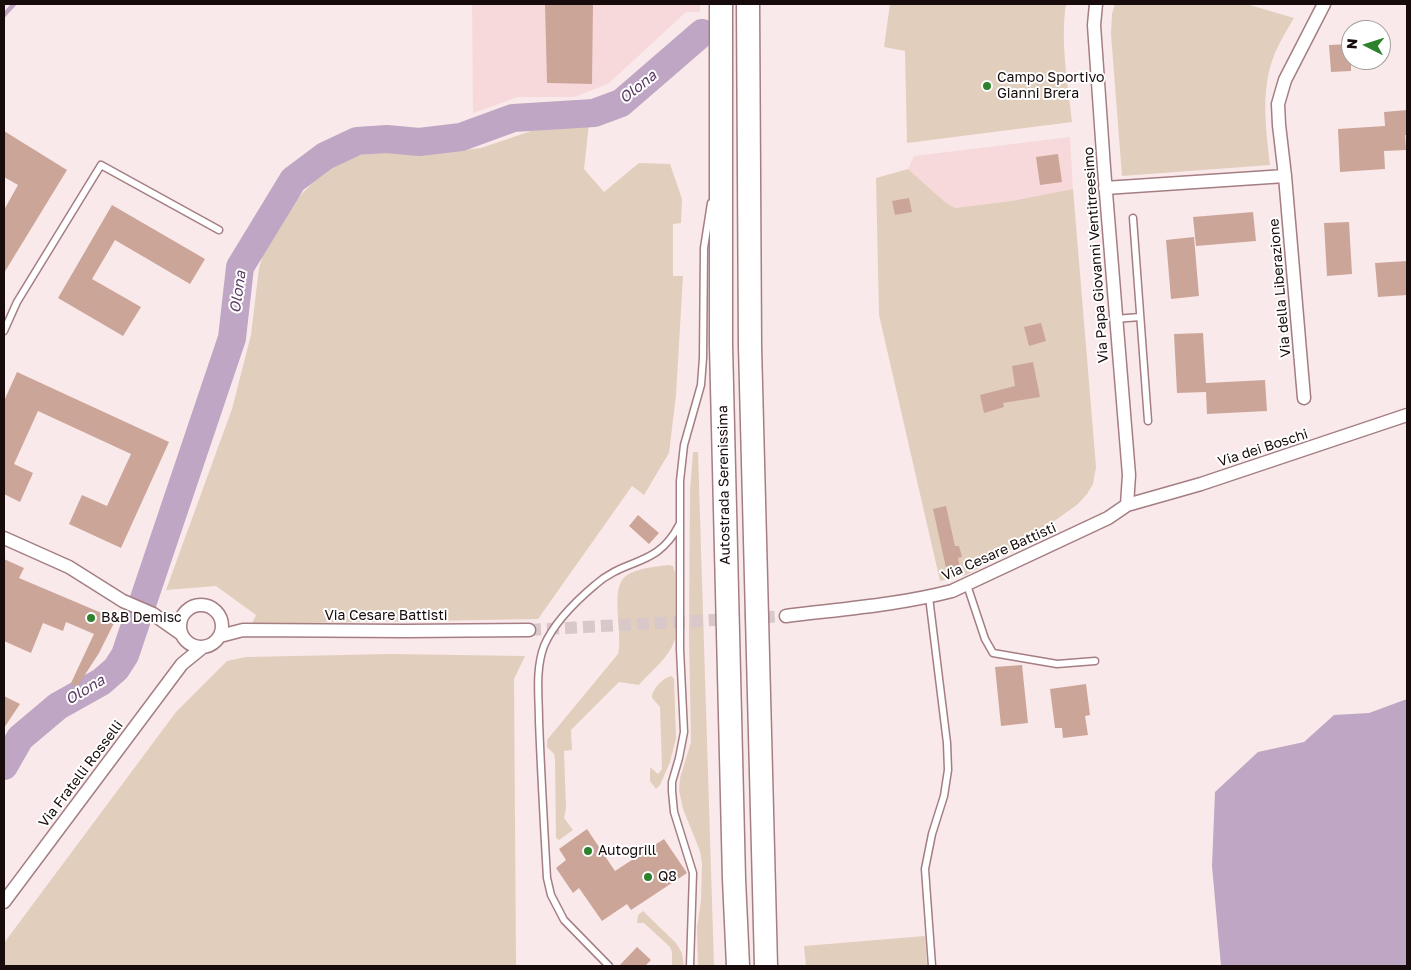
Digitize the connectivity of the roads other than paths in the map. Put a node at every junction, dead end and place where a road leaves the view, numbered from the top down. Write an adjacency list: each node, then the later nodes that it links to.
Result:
1 (721, 4): 5 (highway, Autostrada Serenissima)
2 (748, 4): 38 (highway, Autostrada Serenissima)
3 (1096, 4): 8 (street, Via Papa Giovanni Ventitreesimo)
4 (1324, 4): 6 (street, Via della Liberazione)
5 (720, 142): 7 (lane); 37 (highway, Autostrada Serenissima)
6 (1285, 176): 8 (street); 15 (street, Via della Liberazione)
7 (714, 181)
8 (1105, 188): 13 (street, Via Papa Giovanni Ventitreesimo)
9 (711, 200): 19 (lane)
10 (1133, 218): 12 (lane)
11 (218, 230): 14 (lane)
12 (1140, 318): 13 (lane); 17 (lane)
13 (1115, 319): 18 (street, Via Papa Giovanni Ventitreesimo)
14 (4, 330)
15 (1304, 398)
16 (1407, 415): 18 (street, Via dei Boschi)
17 (1148, 421)
18 (1127, 504): 21 (street, Via Cesare Battisti)
19 (679, 523): 35 (lane); 36 (lane)
20 (4, 538): 24 (street)
21 (967, 585): 22 (street, Via Cesare Battisti); 32 (lane)
22 (929, 597): 25 (street, Via Cesare Battisti); 39 (lane)
23 (183, 613): 24 (street); 26 (street); 29 (street)
24 (153, 614): 29 (street)
25 (786, 616)
26 (222, 620): 27 (street, Via Cesare Battisti); 30 (street)
27 (243, 630): 28 (street, Via Cesare Battisti); 30 (street, Via Cesare Battisti)
28 (529, 630)
29 (182, 636): 31 (street); 33 (street)
30 (220, 636): 31 (street)
31 (203, 647): 33 (street, Via Fratelli Rosselli)
32 (1095, 661)
33 (182, 664): 34 (street, Via Fratelli Rosselli)
34 (4, 902)
35 (609, 966)
36 (690, 966)
37 (738, 966)
38 (766, 966)
39 (932, 966)

